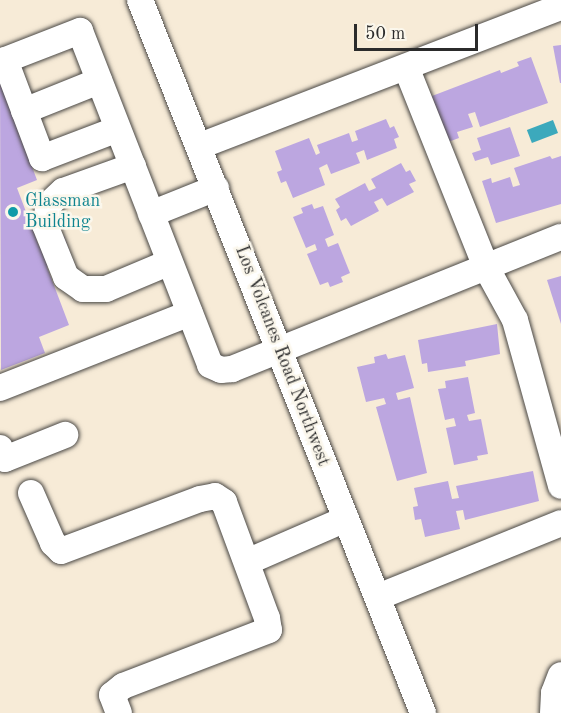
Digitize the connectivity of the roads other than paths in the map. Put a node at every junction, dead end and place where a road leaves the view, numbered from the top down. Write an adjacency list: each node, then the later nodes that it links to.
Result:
1 (140, 0): 8 (street, Los Volcanes Road Northwest)
2 (561, 7): 4 (street)
3 (2, 61): 5 (street); 6 (street)
4 (406, 67): 8 (street); 14 (street)
5 (99, 81): 6 (street); 7 (street)
6 (24, 111): 7 (street)
7 (118, 129): 9 (street)
8 (200, 146): 10 (street, Los Volcanes Road Northwest)
9 (133, 166): 11 (street); 13 (street)
10 (216, 188): 11 (street); 16 (street, Los Volcanes Road Northwest)
11 (151, 214): 13 (street)
12 (561, 237): 14 (street)
13 (170, 262): 15 (street)
14 (486, 267): 16 (street); 20 (street)
15 (190, 313): 16 (street); 17 (street)
16 (278, 351): 22 (street, Los Volcanes Road Northwest)
17 (0, 388)
18 (65, 435): 19 (street)
19 (0, 447)
20 (561, 486)
21 (31, 493): 24 (street)
22 (346, 519): 24 (street); 25 (street, Los Volcanes Road Northwest)
23 (561, 523): 25 (street)
24 (247, 562): 26 (street)
25 (378, 597): 27 (street, Los Volcanes Road Northwest)
26 (119, 713)
27 (423, 713)

